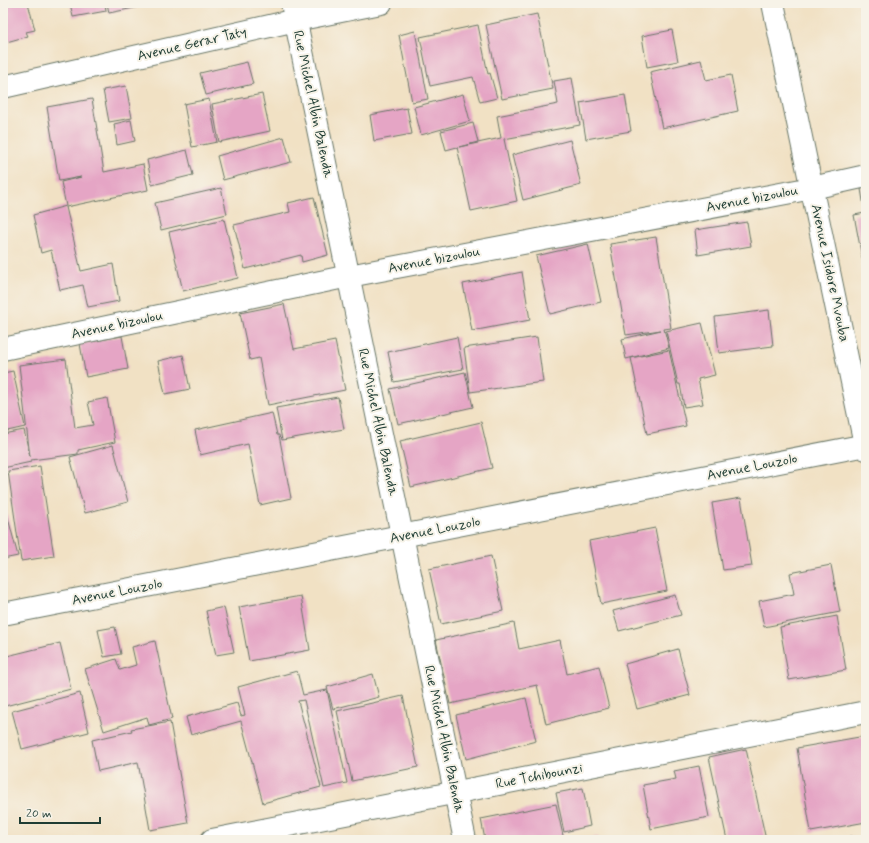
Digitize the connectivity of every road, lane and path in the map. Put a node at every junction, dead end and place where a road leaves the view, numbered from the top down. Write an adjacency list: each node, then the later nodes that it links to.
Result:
1 (381, 3): 3 (street, Avenue Gerar Taty)
2 (773, 3): 6 (street, Avenue Isidore Mvouba)
3 (294, 11): 4 (street, Avenue Gerar Taty); 7 (street, Rue Michel Albin Balenda)
4 (3, 87)
5 (866, 176): 6 (street, Avenue bizoulou)
6 (812, 188): 7 (street, Avenue bizoulou); 9 (street, Avenue Isidore Mvouba)
7 (349, 276): 8 (street, Avenue bizoulou); 10 (street, Rue Michel Albin Balenda)
8 (3, 349)
9 (866, 446): 10 (street, Avenue Louzolo)
10 (402, 536): 11 (street, Avenue Louzolo); 13 (street, Rue Michel Albin Balenda)
11 (3, 614)
12 (866, 712): 13 (street, Rue Tchibounzi)
13 (455, 793): 14 (street, Rue Tchibounzi); 15 (street, Rue Michel Albin Balenda)
14 (212, 840)
15 (464, 840)

